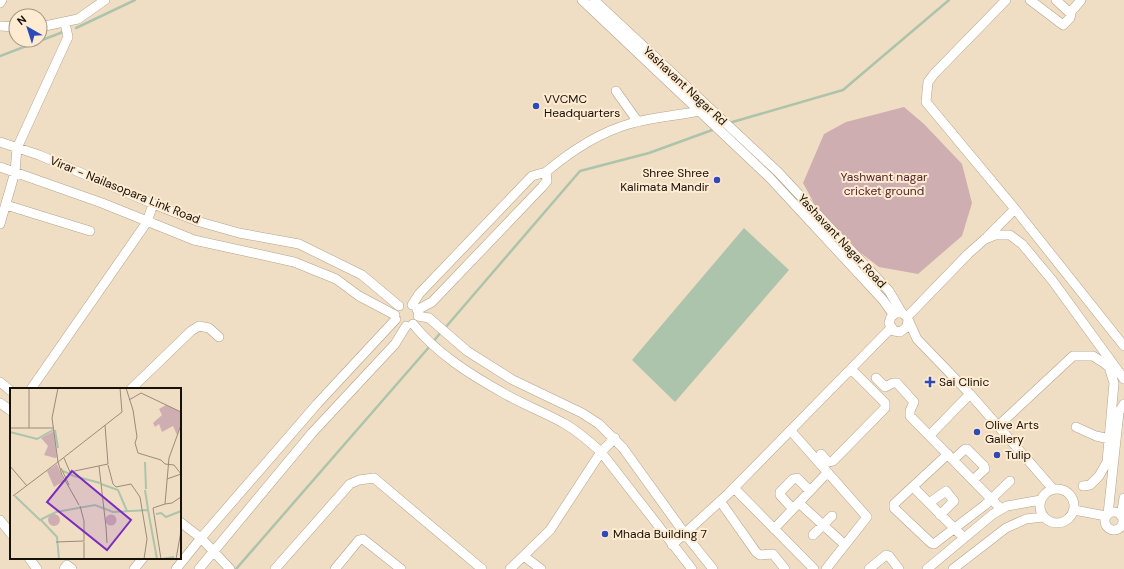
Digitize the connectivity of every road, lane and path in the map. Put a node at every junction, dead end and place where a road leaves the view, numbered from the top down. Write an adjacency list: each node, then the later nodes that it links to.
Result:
1 (2, 0): 9 (street)
2 (105, 0): 11 (street)
3 (582, 0): 14 (street)
4 (594, 0): 15 (street, Yashavant Nagar Rd)
5 (1006, 0): 25 (street)
6 (1030, 0): 10 (street)
7 (1056, 0): 10 (street)
8 (1081, 0): 10 (street)
9 (0, 3)
10 (1070, 13)
11 (65, 25): 12 (street); 18 (street)
12 (48, 26)
13 (616, 91): 16 (street)
14 (699, 111): 15 (street); 16 (street)
15 (712, 117): 22 (street, Yashavant Nagar Rd)
16 (638, 122): 21 (street)
17 (0, 142): 18 (street, Virar - Nailasopara Link Road)
18 (17, 148): 20 (street); 23 (street, Virar - Nailasopara Link Road)
19 (0, 167): 20 (street, Virar - Nailasopara Link Road)
20 (15, 172): 24 (street); 26 (street, Virar - Nailasopara Link Road)
21 (546, 172): 30 (street); 30 (street)
22 (774, 175): 32 (street, Yashavant Nagar Road)
23 (153, 204): 26 (street); 31 (street, Virar - Nailasopara Link Road)
24 (6, 205): 27 (street); 28 (street)
25 (1015, 209): 29 (street); 37 (street)
26 (147, 222): 31 (street, Virar - Nailasopara Link Road); 44 (street)
27 (0, 224)
28 (90, 231)
29 (985, 239): 32 (street); 42 (street)
30 (416, 310): 31 (street); 33 (street); 38 (street)
31 (397, 313): 33 (street); 88 (street)
32 (903, 316): 34 (street); 34 (street); 36 (street, Yashavant Nagar Road)
33 (409, 325): 39 (street); 92 (street)
34 (894, 330): 36 (street); 40 (street)
35 (219, 337): 45 (street)
36 (917, 339): 47 (street)
37 (1124, 346)
38 (468, 351): 39 (street); 55 (street)
39 (456, 364): 57 (street)
40 (851, 369): 53 (street); 53 (street)
41 (876, 378): 54 (street)
42 (1124, 379)
43 (0, 382): 46 (street)
44 (32, 388)
45 (132, 388)
46 (10, 390)
47 (970, 394): 51 (street); 54 (street)
48 (0, 403): 50 (street)
49 (1124, 404): 56 (street)
50 (10, 410)
51 (998, 426): 56 (street); 65 (street)
52 (1076, 427): 56 (street)
53 (793, 429): 59 (street); 64 (street)
54 (930, 435): 58 (street)
55 (615, 438): 57 (street); 86 (street)
56 (1112, 440): 62 (street); 76 (street)
57 (601, 452): 90 (street); 93 (street)
58 (951, 457): 60 (street); 60 (street); 63 (street)
59 (827, 473): 66 (street); 91 (street)
60 (973, 480): 68 (street)
61 (1010, 481): 68 (street)
62 (1083, 486)
63 (912, 487): 71 (street); 83 (street)
64 (734, 488): 70 (street); 84 (street)
65 (1053, 489): 69 (street); 74 (street)
66 (810, 491): 72 (street); 72 (street)
67 (1124, 498): 80 (street)
68 (992, 499): 73 (street); 83 (street)
69 (1040, 500): 73 (street); 78 (street)
70 (720, 501): 86 (street); 112 (street)
71 (929, 504): 75 (street); 75 (street)
72 (796, 506): 82 (street); 84 (street)
73 (1001, 509): 89 (street)
74 (1074, 510): 76 (street); 78 (street)
75 (940, 514): 83 (street)
76 (1107, 515): 80 (street); 80 (street)
77 (832, 516): 82 (street)
78 (1043, 517): 96 (street)
79 (0, 520): 85 (street)
80 (1123, 520)
81 (181, 523): 88 (street)
82 (823, 525): 87 (street); 91 (street)
83 (954, 528): 89 (street)
84 (774, 529): 113 (street)
85 (10, 533)
86 (685, 534): 90 (street); 111 (street)
87 (813, 535)
88 (201, 538): 92 (street); 101 (street)
89 (964, 538): 117 (street)
90 (672, 545): 110 (street)
91 (845, 545): 114 (street)
92 (217, 556): 102 (street); 103 (street)
93 (525, 557): 108 (street); 109 (street)
94 (30, 559): 97 (street)
95 (142, 559): 100 (street)
96 (957, 568)
97 (37, 569)
98 (64, 569): 99 (street)
99 (72, 569)
100 (134, 569)
101 (176, 569)
102 (199, 569)
103 (230, 569)
104 (275, 569): 107 (street)
105 (335, 569): 106 (street)
106 (401, 569)
107 (482, 569)
108 (510, 569)
109 (541, 569)
110 (692, 569)
111 (714, 569)
112 (785, 569)
113 (814, 569)
114 (826, 569)
115 (869, 569): 116 (street)
116 (899, 569)
117 (927, 569)

